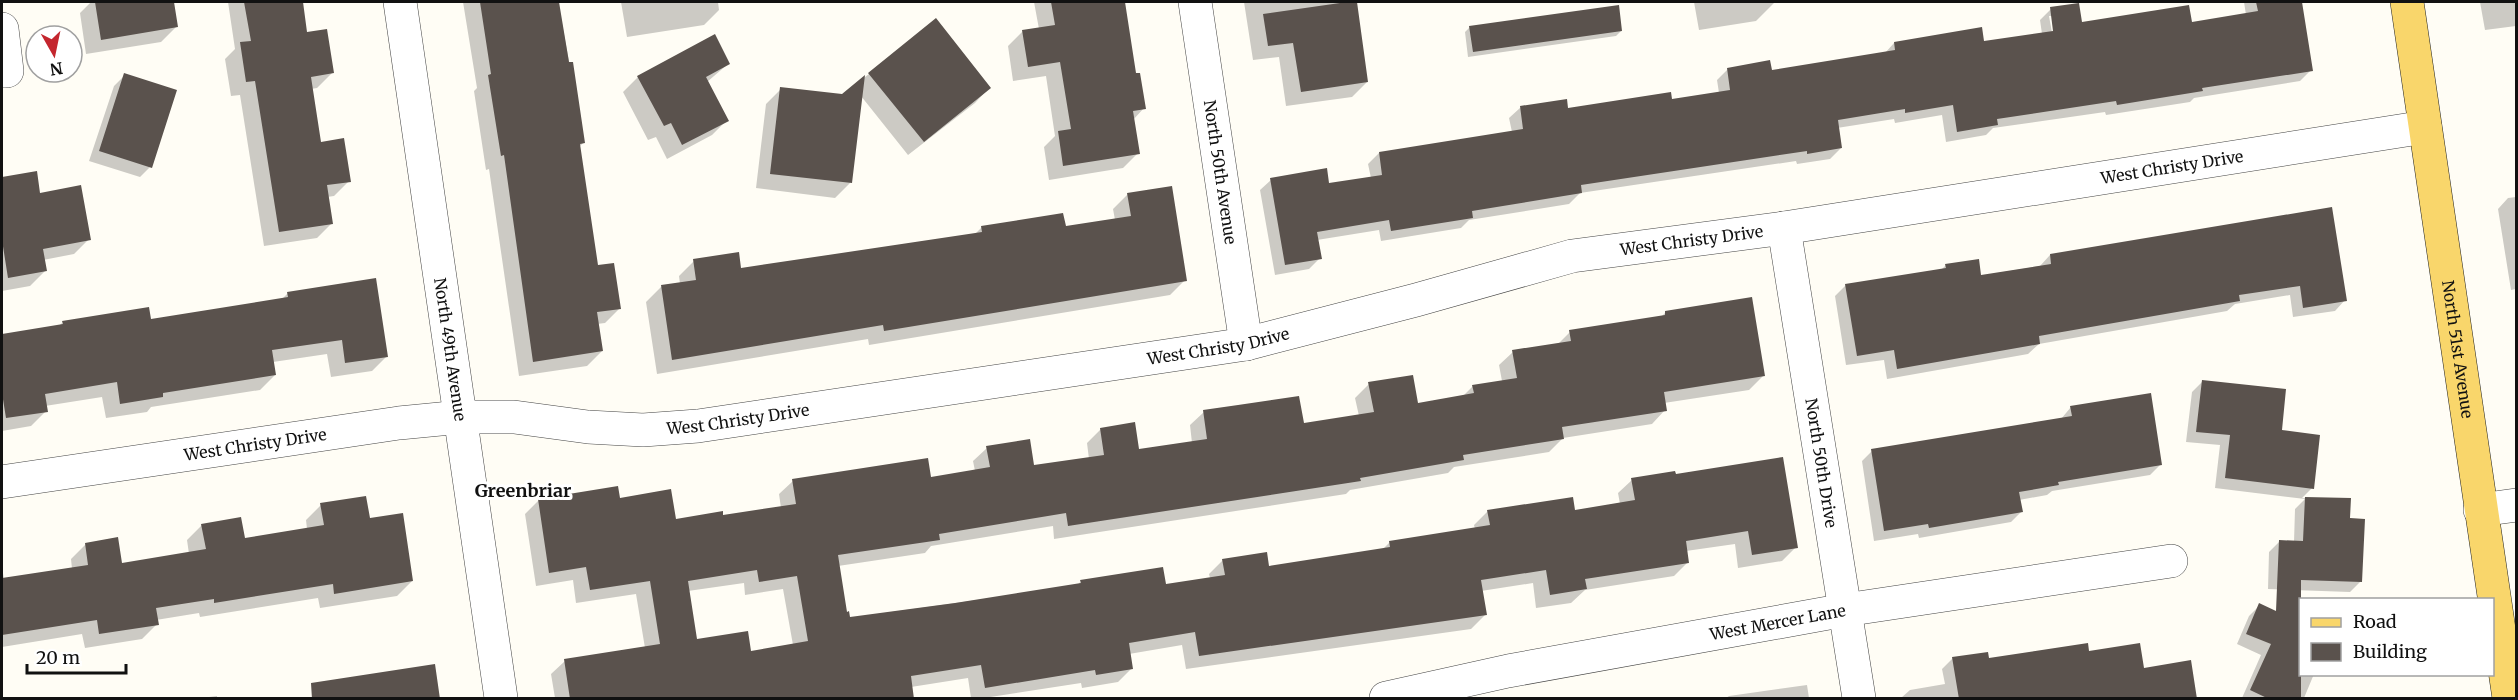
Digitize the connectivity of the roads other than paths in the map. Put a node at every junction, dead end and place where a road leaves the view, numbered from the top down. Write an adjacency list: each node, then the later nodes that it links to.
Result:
1 (400, 2): 9 (street, North 49th Avenue)
2 (1195, 2): 8 (street, North 50th Avenue)
3 (2407, 2): 6 (main road, North 51st Avenue)
4 (2, 29): 5 (street)
5 (7, 71)
6 (2425, 127): 7 (street, West Christy Drive); 12 (main road, North 51st Avenue)
7 (1784, 228): 8 (street, West Christy Drive); 16 (street, North 50th Drive)
8 (1246, 344): 9 (street, West Christy Drive)
9 (461, 417): 10 (street, West Christy Drive); 17 (street, North 49th Avenue)
10 (2, 482)
11 (2517, 505): 12 (street)
12 (2480, 510): 14 (main road, North 51st Avenue)
13 (2171, 561): 16 (street, West Mercer Lane)
14 (2494, 598)
15 (2494, 601): 20 (main road, North 51st Avenue)
16 (1845, 610): 18 (street, West Mercer Lane); 19 (street, North 50th Drive)
17 (501, 699)
18 (1386, 699)
19 (1859, 699)
20 (2509, 699)

